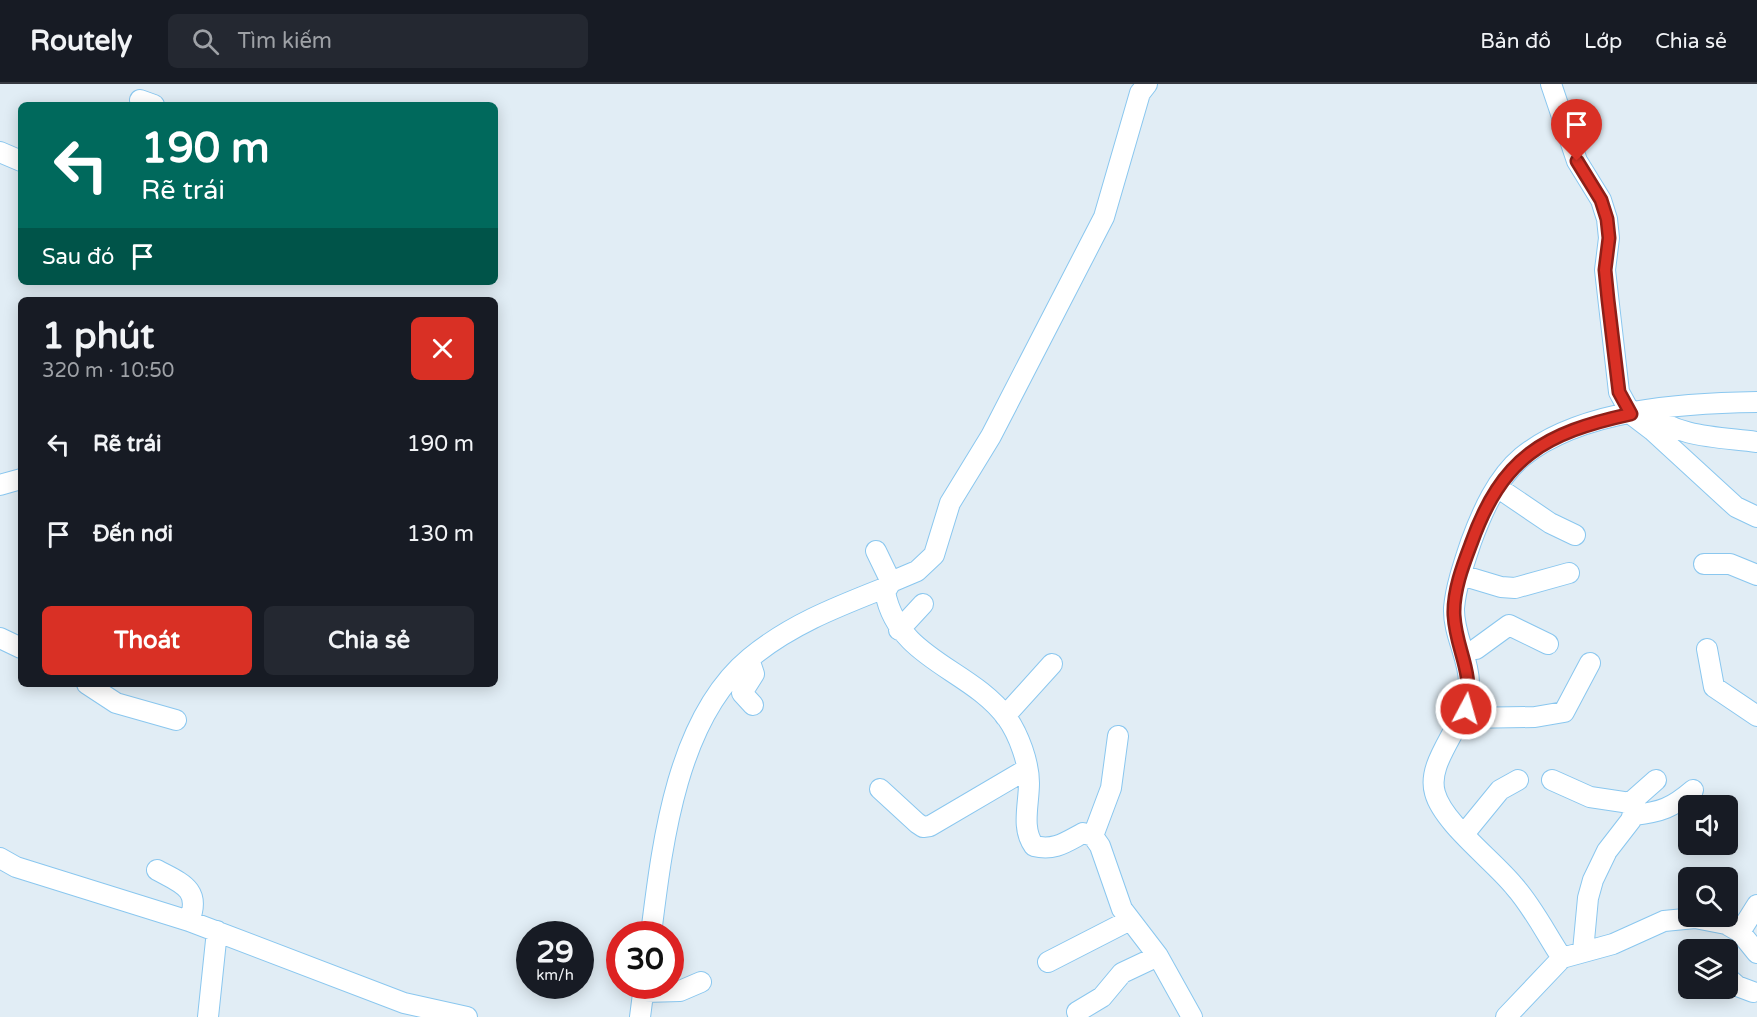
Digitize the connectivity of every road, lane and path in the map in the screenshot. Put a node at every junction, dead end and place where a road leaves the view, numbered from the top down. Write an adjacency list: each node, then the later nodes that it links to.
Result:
1 (1147, 84): 18 (street)
2 (1551, 84): 6 (street)
3 (0, 152): 4 (street)
4 (18, 160)
5 (1757, 402): 6 (street)
6 (1640, 413): 7 (street); 10 (street); 11 (street)
7 (1757, 442)
8 (18, 480): 9 (street)
9 (0, 485)
10 (1497, 487): 12 (street); 16 (street)
11 (1757, 517)
12 (1575, 535)
13 (876, 551): 18 (street)
14 (1704, 564): 17 (street)
15 (1569, 573): 16 (street)
16 (1461, 575): 25 (street)
17 (1757, 575)
18 (889, 585): 20 (street); 26 (street)
19 (922, 604): 20 (street)
20 (899, 630): 31 (street)
21 (0, 638): 23 (street)
22 (1548, 644): 25 (street)
23 (18, 647)
24 (1707, 649): 32 (street)
25 (1469, 653): 33 (street)
26 (749, 659): 30 (street); 52 (street)
27 (1590, 663): 33 (street)
28 (1052, 664): 31 (street)
29 (92, 687): 34 (street)
30 (753, 705)
31 (1005, 716): 36 (street)
32 (1757, 716)
33 (1462, 718): 43 (street)
34 (176, 720)
35 (1118, 736): 44 (street)
36 (1027, 770): 40 (street); 44 (street)
37 (1518, 780): 43 (street)
38 (1552, 780): 42 (street)
39 (1656, 780): 42 (street)
40 (880, 789)
41 (1693, 790): 42 (street)
42 (1632, 809): 55 (street)
43 (1464, 834): 58 (street)
44 (1093, 836): 48 (street)
45 (0, 858): 51 (street)
46 (157, 870): 51 (street)
47 (1089, 873): 48 (street)
48 (1109, 875): 50 (street)
49 (1757, 905): 54 (street)
50 (1130, 920): 57 (street); 59 (street)
51 (189, 921): 53 (street)
52 (653, 921)
53 (217, 931): 66 (street); 67 (street)
54 (1740, 932): 55 (street); 56 (street)
55 (1583, 951): 58 (street)
56 (1757, 953)
57 (1158, 956): 65 (street); 69 (street)
58 (1562, 958): 70 (street)
59 (1048, 962)
60 (701, 982): 62 (street)
61 (1738, 986): 63 (street)
62 (684, 989)
63 (1753, 992)
64 (643, 999): 68 (street)
65 (1077, 1011)
66 (208, 1017)
67 (467, 1017)
68 (640, 1017)
69 (1192, 1017)
70 (1506, 1017)

